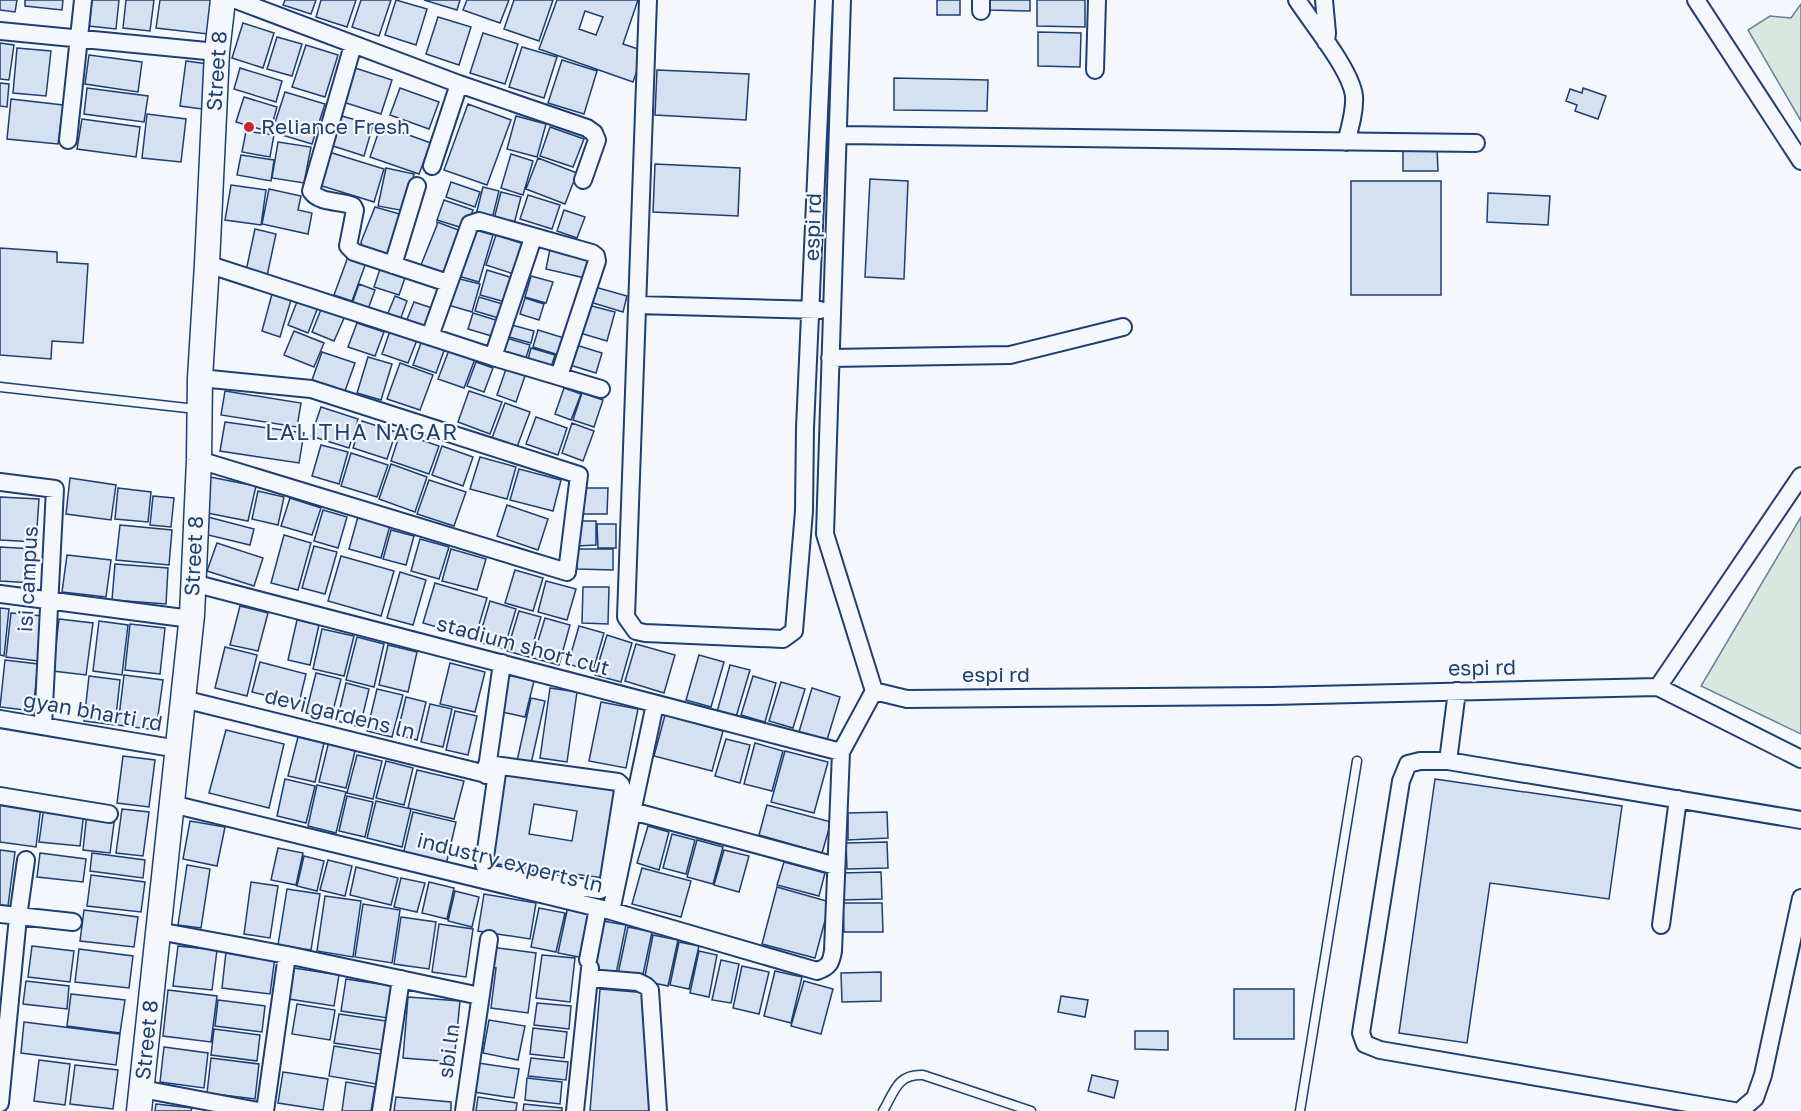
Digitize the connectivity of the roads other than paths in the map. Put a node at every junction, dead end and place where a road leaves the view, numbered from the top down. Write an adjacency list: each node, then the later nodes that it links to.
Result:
1 (83, 0): 12 (street)
2 (222, 0): 15 (street, Street 8)
3 (236, 0): 14 (street)
4 (648, 0): 34 (street)
5 (824, 0): 23 (street)
6 (843, 0): 18 (street, espi rd)
7 (1097, 0): 16 (street)
8 (1297, 0): 13 (street)
9 (1324, 0): 13 (street)
10 (1696, 0): 22 (street)
11 (0, 31): 12 (street)
12 (79, 40): 15 (street); 19 (street)
13 (1326, 42): 20 (street)
14 (353, 45): 17 (street); 32 (street)
15 (217, 52): 31 (street, Street 8)
16 (1095, 70)
17 (459, 84): 25 (street); 26 (street)
18 (840, 135): 20 (street); 24 (street, espi rd)
19 (68, 140)
20 (1346, 142): 21 (street)
21 (1476, 143)
22 (1801, 161)
23 (816, 162): 24 (street); 28 (street)
24 (838, 162): 29 (street, espi rd)
25 (432, 166)
26 (583, 180)
27 (417, 186): 32 (street)
28 (816, 189): 29 (street); 35 (street)
29 (837, 189): 36 (street, espi rd)
30 (533, 238): 33 (street); 39 (street); 41 (street)
31 (207, 264): 38 (street); 42 (street, Street 8)
32 (393, 265): 33 (street)
33 (448, 283): 38 (street)
34 (638, 305): 35 (street); 51 (street)
35 (810, 310): 36 (street); 46 (street)
36 (832, 311): 40 (street, espi rd)
37 (1123, 327): 40 (street)
38 (430, 336): 39 (street)
39 (493, 357): 41 (street)
40 (830, 358): 47 (street, espi rd)
41 (559, 376): 44 (street)
42 (200, 378): 45 (street, Street 8); 48 (street)
43 (0, 387): 45 (lane)
44 (601, 389)
45 (200, 409): 48 (street, Street 8)
46 (805, 428): 47 (street); 51 (street)
47 (827, 428): 52 (street, espi rd)
48 (199, 460): 53 (street, Street 8)
49 (1801, 476): 58 (street)
50 (0, 482): 55 (street, isi campus)
51 (804, 511): 52 (street)
52 (826, 511): 59 (street, espi rd)
53 (193, 583): 56 (street, Street 8); 57 (street, stadium short cut)
54 (0, 594): 55 (street)
55 (50, 600): 56 (street); 64 (street, isi campus)
56 (191, 619): 61 (street, Street 8)
57 (502, 663): 62 (street, stadium short cut); 70 (street)
58 (1658, 687): 60 (street, espi rd); 67 (street, espi rd)
59 (874, 691): 60 (street, espi rd); 66 (street)
60 (1457, 691): 69 (street)
61 (183, 699): 65 (street, Street 8); 70 (street, devi gardens ln)
62 (655, 704): 66 (street, stadium short cut); 71 (street)
63 (0, 719): 64 (street, gyan bharti rd)
64 (43, 726): 65 (street, gyan bharti rd)
65 (178, 749): 74 (street, Street 8)
66 (841, 752): 79 (street)
67 (1801, 759)
68 (1357, 761): 103 (lane)
69 (1448, 761): 73 (street); 104 (street)
70 (490, 768): 71 (street, devi gardens ln); 71 (street); 80 (street)
71 (629, 786): 75 (street)
72 (0, 796): 76 (street)
73 (1678, 799): 77 (street); 86 (street)
74 (172, 804): 80 (street, industry experts ln); 87 (street, Street 8)
75 (633, 811): 79 (street); 82 (street)
76 (109, 814)
77 (1801, 820)
78 (26, 860): 84 (street)
79 (836, 866): 82 (street, industry experts ln)
80 (471, 877): 82 (street, industry experts ln)
81 (1801, 897): 105 (street)
82 (605, 910): 90 (street)
83 (0, 914): 84 (street)
84 (18, 917): 85 (street); 94 (street)
85 (73, 922)
86 (1661, 925)
87 (158, 931): 89 (street); 93 (street, Street 8)
88 (489, 939): 92 (street, sbi ln)
89 (287, 955): 91 (street); 96 (street)
90 (589, 968): 99 (street); 100 (street)
91 (401, 979): 92 (street); 97 (street)
92 (480, 996): 98 (street, sbi ln)
93 (140, 1100): 95 (street)
94 (0, 1103)
95 (258, 1111)
96 (265, 1111)
97 (381, 1111)
98 (464, 1111)
99 (575, 1111)
100 (658, 1111)
101 (884, 1111): 102 (lane)
102 (1031, 1111)
103 (1300, 1111)
104 (1734, 1111)
105 (1740, 1111)

